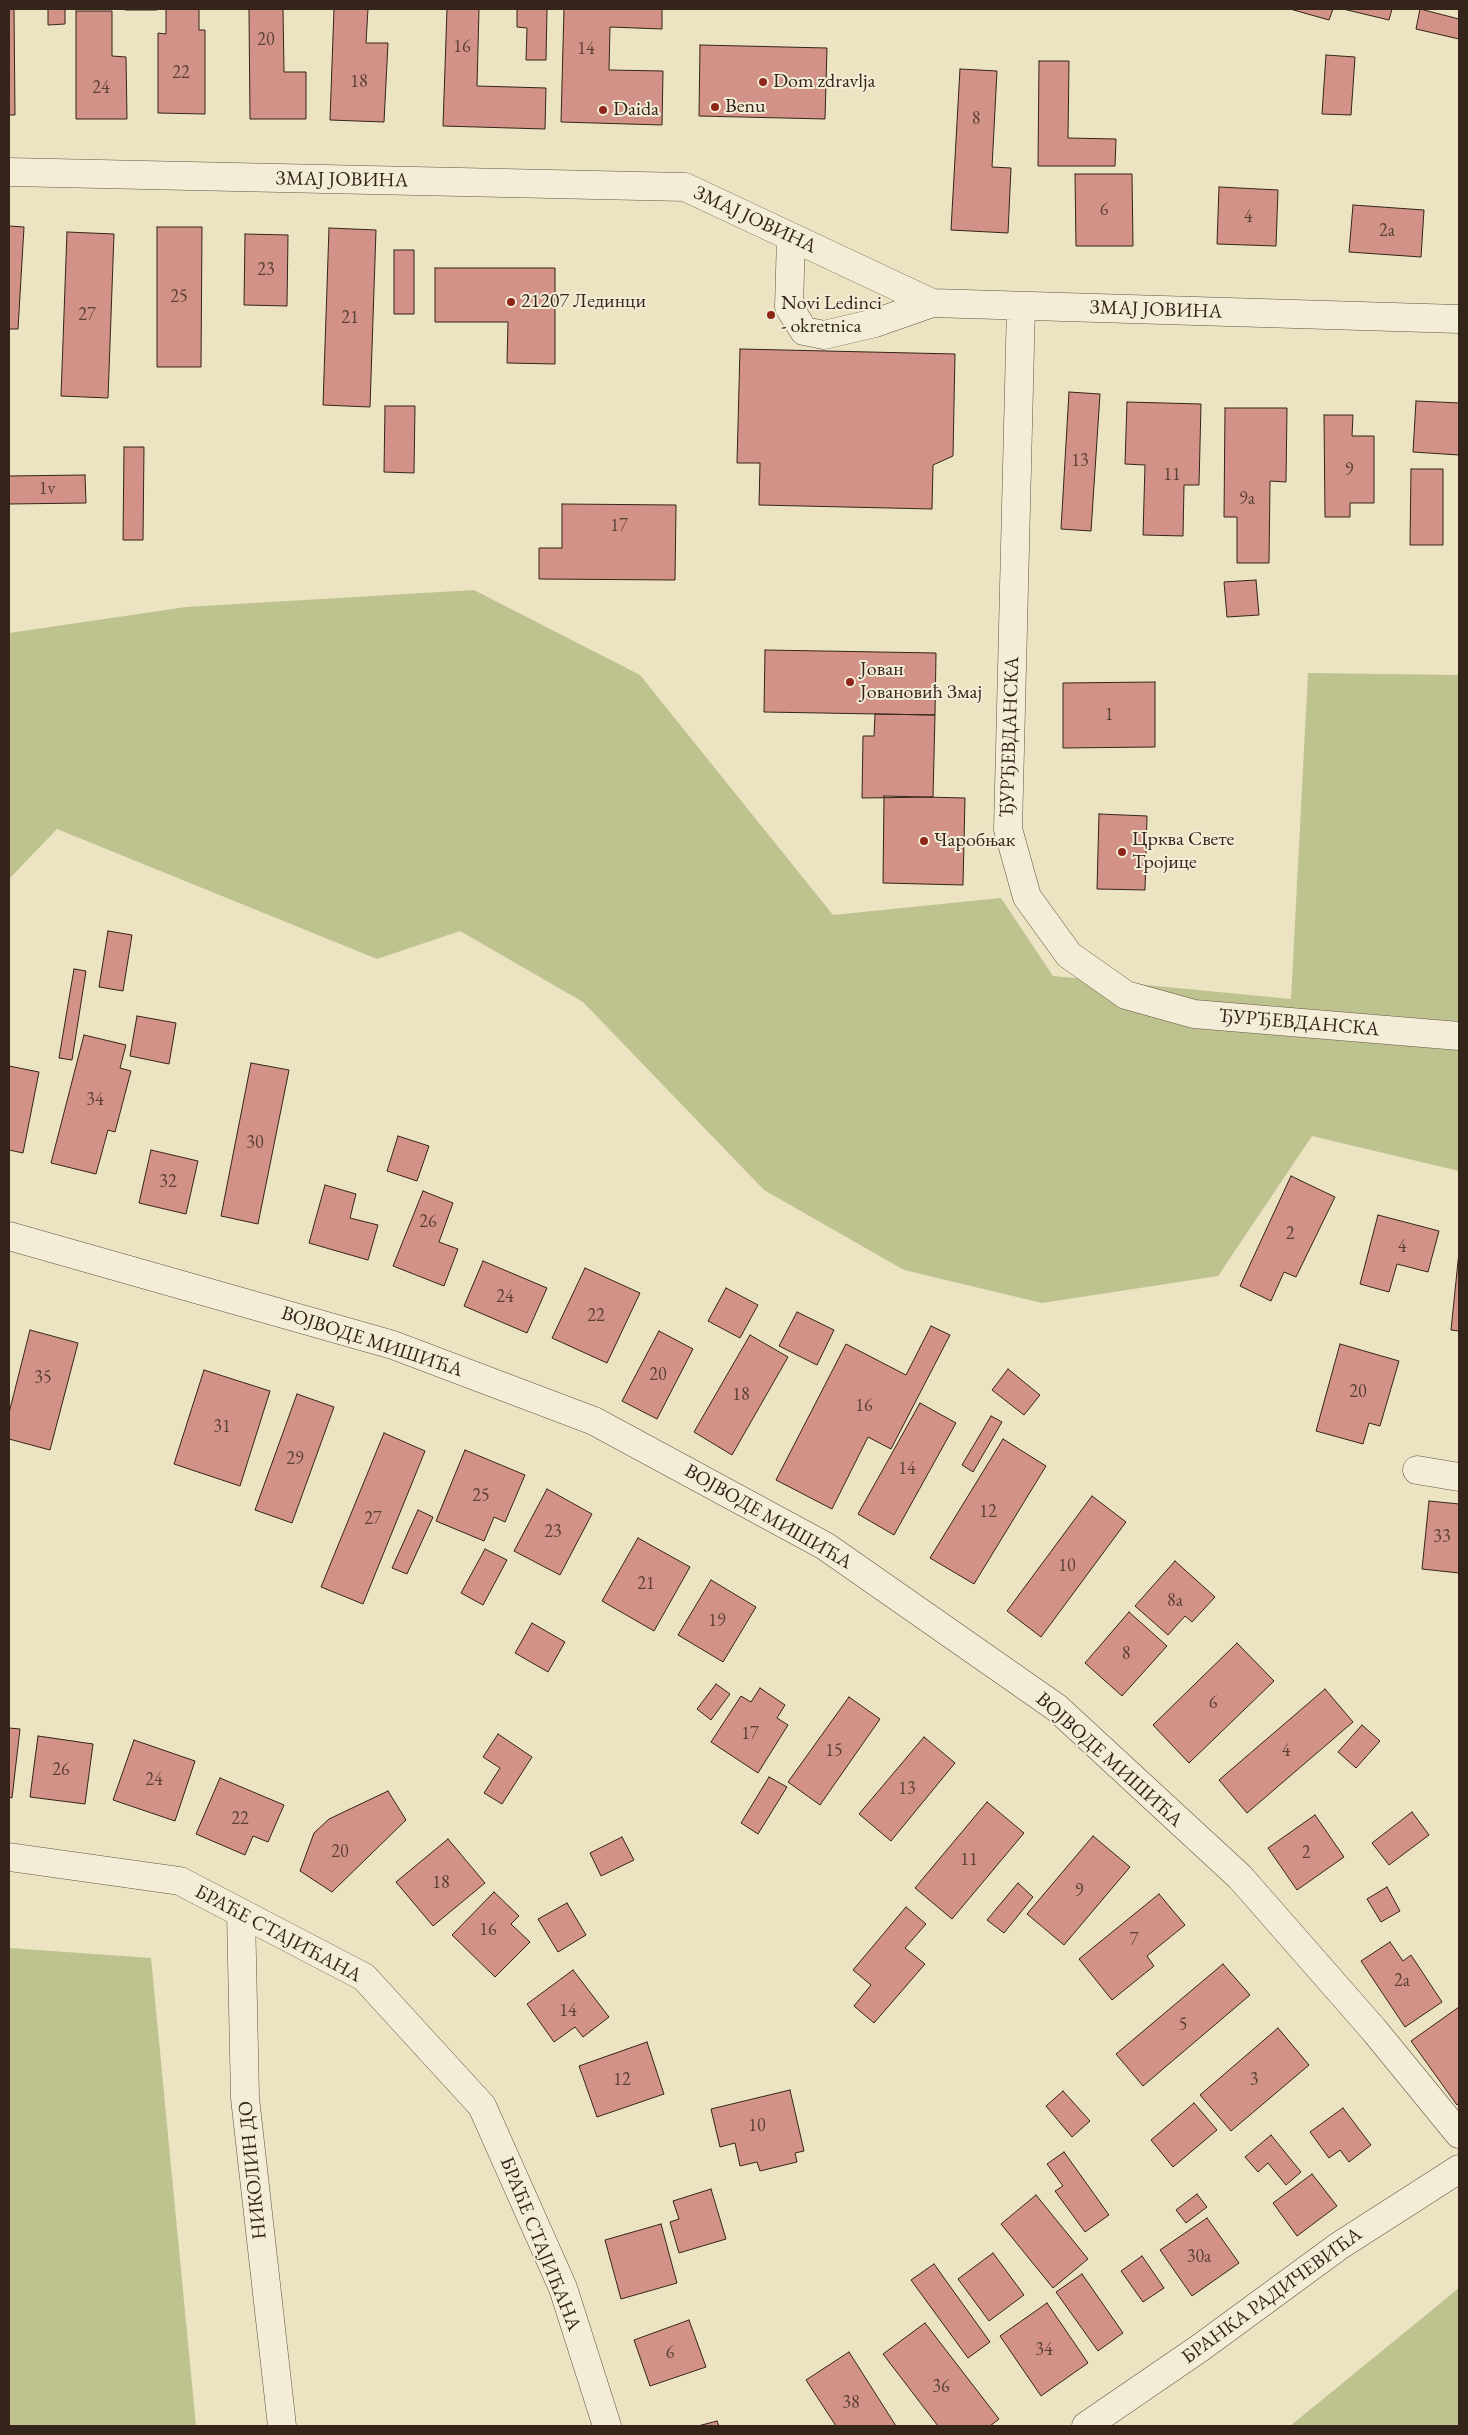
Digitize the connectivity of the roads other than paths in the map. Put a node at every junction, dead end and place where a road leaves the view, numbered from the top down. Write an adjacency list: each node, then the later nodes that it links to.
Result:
1 (9, 172): 2 (street, ЗМАЈ ЈОВИНА)
2 (791, 237): 3 (street, ЗМАЈ ЈОВИНА); 3 (street)
3 (932, 303): 4 (street, ЗМАЈ ЈОВИНА)
4 (1021, 306): 5 (street, ЗМАЈ ЈОВИНА); 6 (street, ЂУРЂЕВДАНСКА)
5 (1459, 318)
6 (1459, 1036)
7 (9, 1236): 12 (street, ВОЈВОДЕ МИШИЋА)
8 (1417, 1470): 9 (street)
9 (1459, 1477)
10 (9, 1857): 11 (street, БРАЋЕ СТАЈИЋАНА)
11 (241, 1913): 14 (street, НИКОЛИН ДО); 15 (street, БРАЋЕ СТАЈИЋАНА)
12 (1459, 2134)
13 (1459, 2169): 16 (street, БРАНКА РАДИЧЕВИЋА)
14 (282, 2426)
15 (607, 2426)
16 (1086, 2426)

